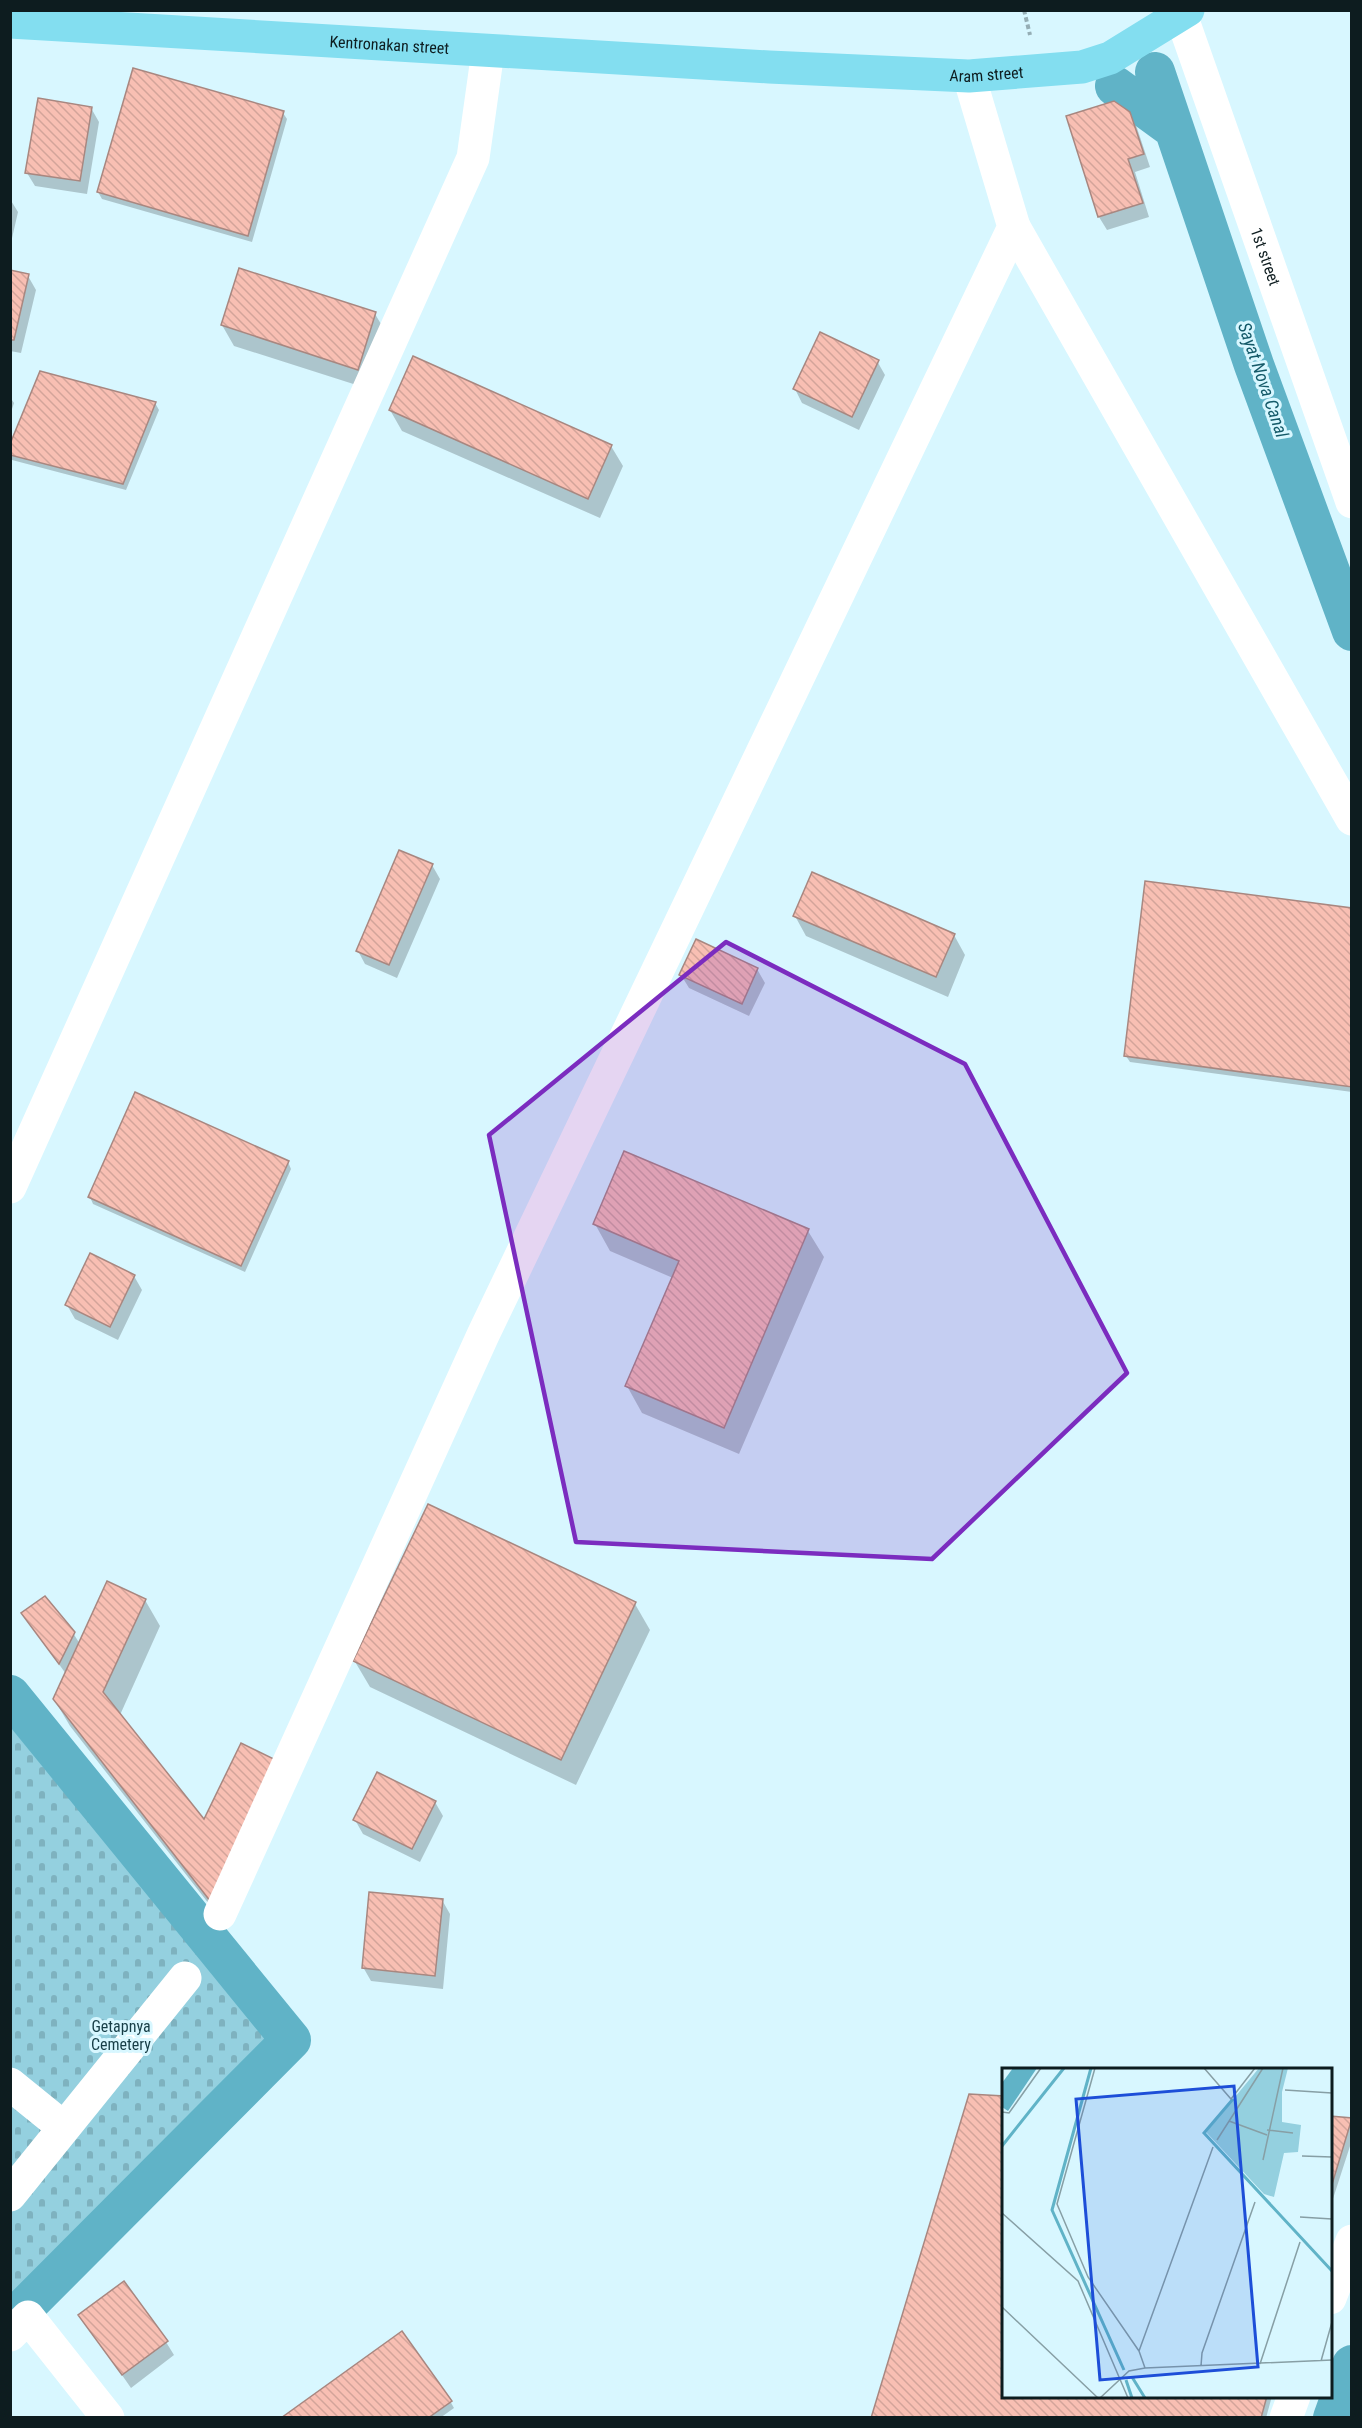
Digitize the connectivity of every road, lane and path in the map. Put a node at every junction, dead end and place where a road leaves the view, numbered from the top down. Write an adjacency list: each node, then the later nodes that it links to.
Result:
1 (1184, 12): 5 (main road, Aram street); 7 (street, 1st street)
2 (10, 22): 3 (main road, Kentronakan street)
3 (488, 51): 4 (main road, Kentronakan street); 9 (street)
4 (769, 67): 5 (main road, Aram street)
5 (969, 76): 6 (street)
6 (1014, 227): 8 (street); 10 (street)
7 (1352, 502)
8 (1352, 819)
9 (10, 1187)
10 (220, 1914)
11 (185, 1978): 13 (street)
12 (10, 2084): 13 (street)
13 (63, 2127): 14 (street)
14 (10, 2194)
15 (1352, 2241): 16 (street)
16 (1332, 2293)
17 (19, 2326): 19 (street)
18 (1294, 2398): 20 (street)
19 (108, 2418)
20 (1286, 2418)

